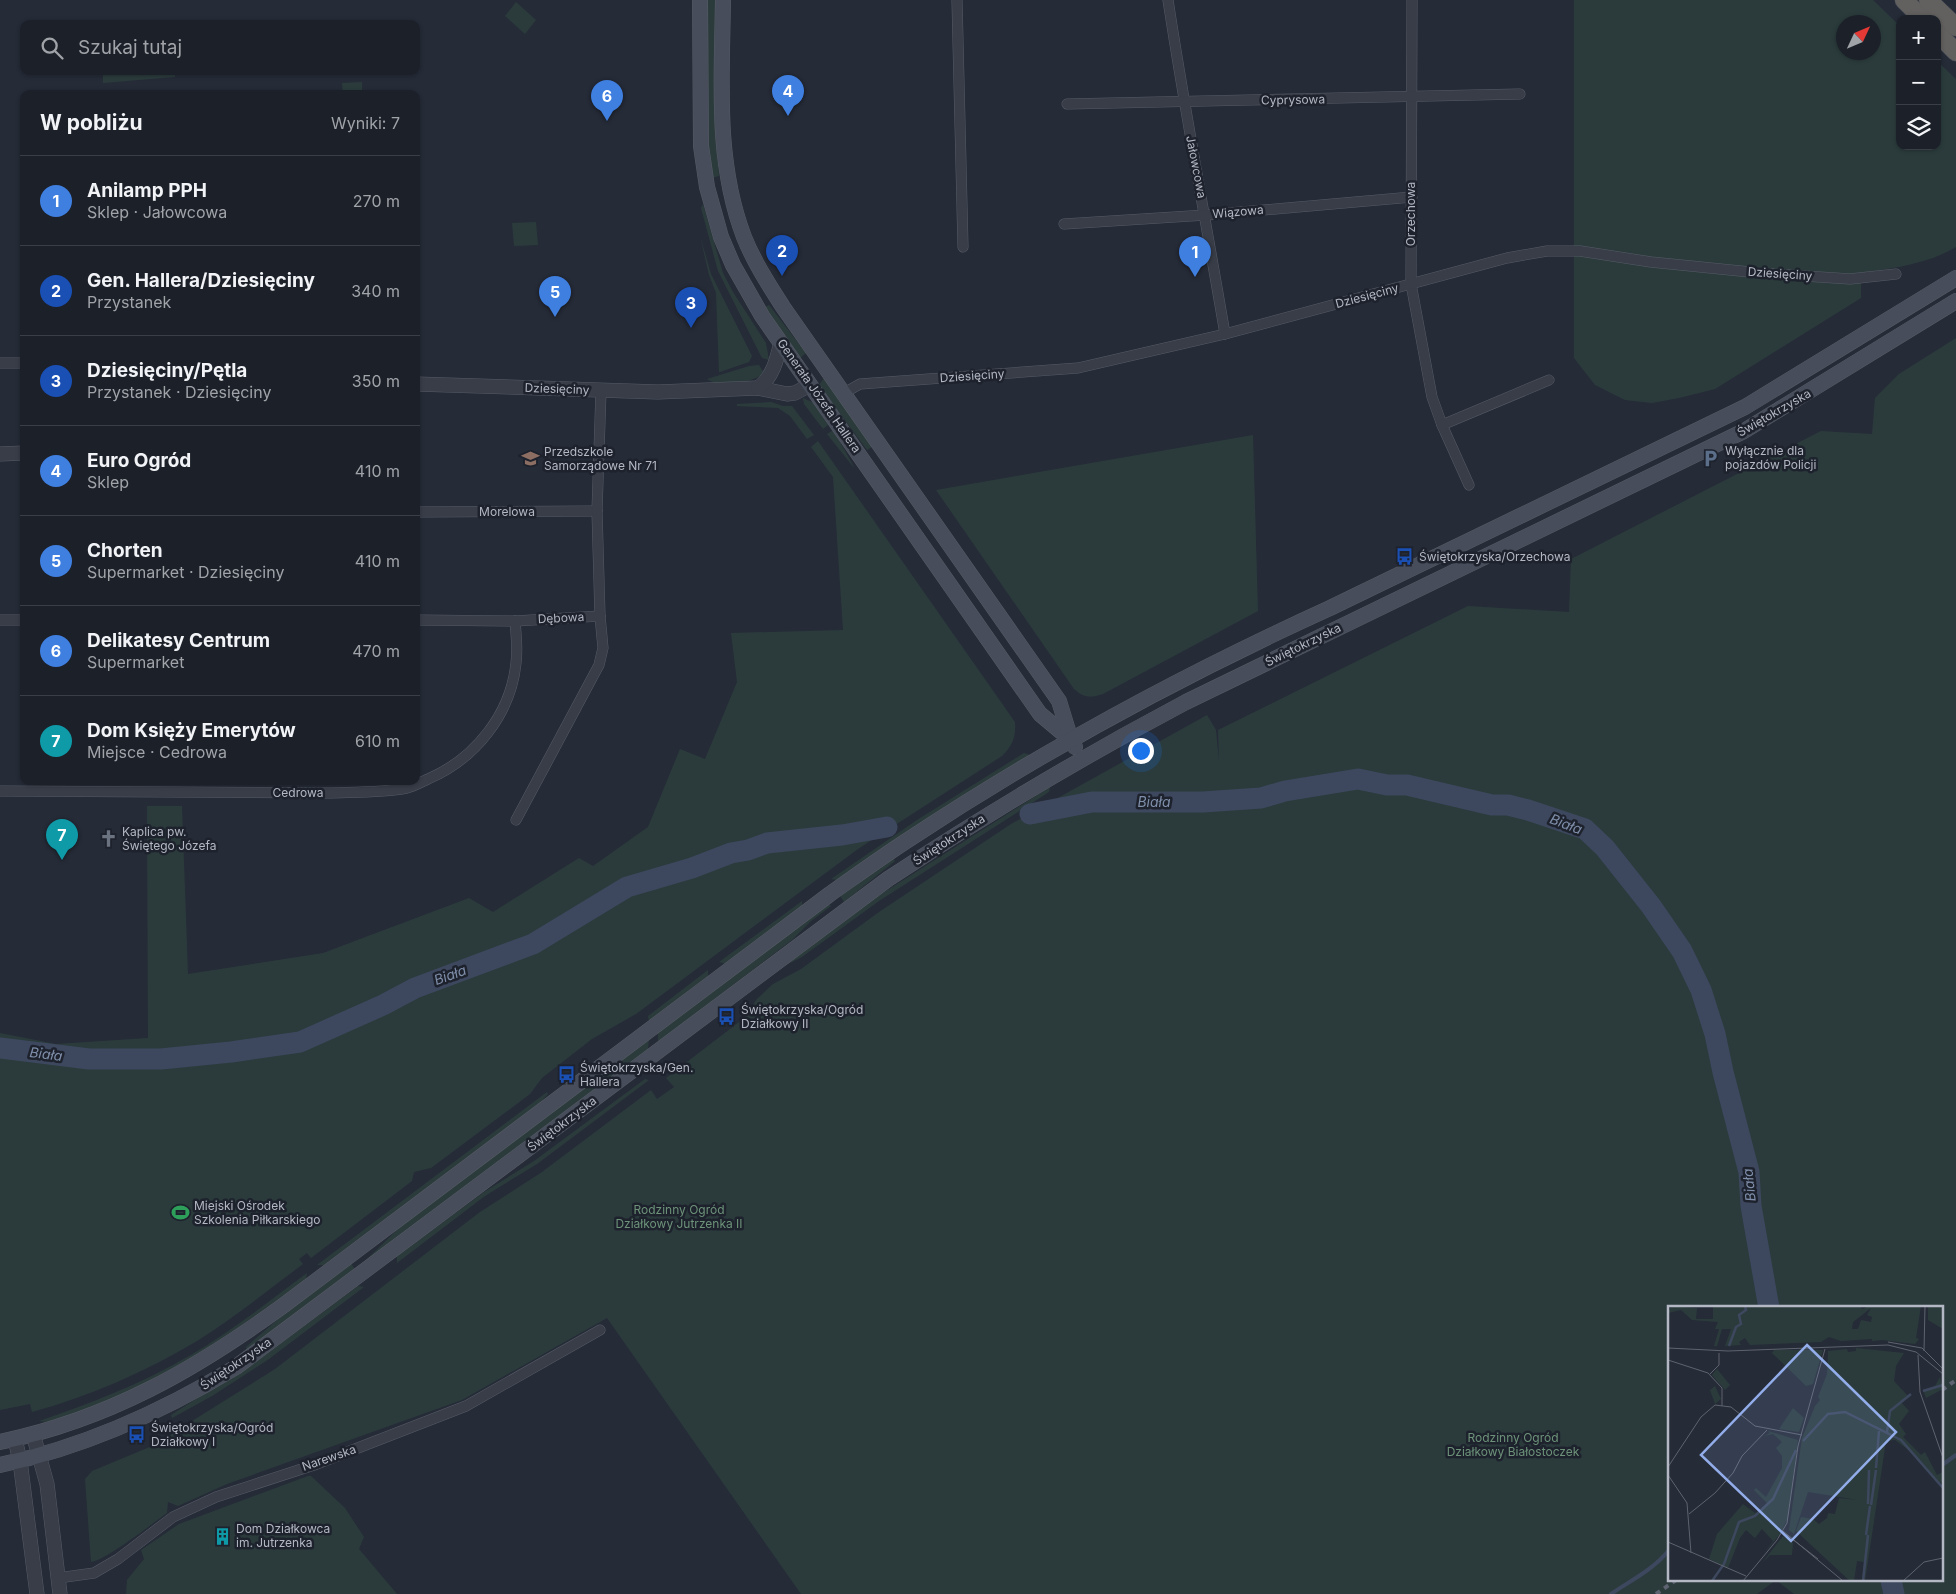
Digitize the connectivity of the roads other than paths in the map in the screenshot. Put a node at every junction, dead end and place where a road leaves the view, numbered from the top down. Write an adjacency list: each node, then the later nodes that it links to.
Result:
1 (700, 0): 17 (main road, Generała Józefa Hallera)
2 (723, 0): 16 (main road, Generała Józefa Hallera)
3 (957, 0): 21 (street)
4 (1168, 0): 14 (street, Jałowcowa)
5 (1412, 0): 13 (street, Orzechowa)
6 (1904, 0): 8 (highway)
7 (1928, 0): 9 (highway)
8 (1919, 15)
9 (1956, 28)
10 (1941, 37): 11 (highway)
11 (1956, 52)
12 (1520, 94): 13 (street, Cyprysowa)
13 (1410, 97): 14 (street, Cyprysowa); 18 (street, Orzechowa)
14 (1184, 102): 15 (street, Cyprysowa); 19 (street, Jałowcowa)
15 (1067, 104)
16 (728, 181): 17 (main road); 35 (main road, Generała Józefa Hallera)
17 (707, 187): 27 (main road, Generała Józefa Hallera)
18 (1412, 198): 19 (street, Wiązowa); 24 (street, Orzechowa)
19 (1206, 215): 20 (street, Wiązowa); 26 (street, Jałowcowa)
20 (1064, 224)
21 (962, 248)
22 (1896, 274): 24 (street, Dziesięciny)
23 (1956, 278): 49 (main road, Świętokrzyska)
24 (1411, 284): 26 (street, Dziesięciny); 36 (street, Orzechowa)
25 (1956, 301): 50 (main road, Świętokrzyska)
26 (1226, 334): 35 (street, Dziesięciny)
27 (781, 342): 32 (main road, Generała Józefa Hallera); 33 (street)
28 (0, 363): 29 (street)
29 (20, 363)
30 (1549, 380): 36 (street)
31 (420, 384): 34 (street, Dziesięciny)
32 (810, 386): 33 (street, Dziesięciny); 43 (main road, Generała Józefa Hallera)
33 (758, 388): 34 (street, Dziesięciny)
34 (601, 391): 40 (street)
35 (844, 393): 42 (main road, Generała Józefa Hallera)
36 (1442, 425): 39 (street, Orzechowa)
37 (0, 454): 38 (street)
38 (20, 454)
39 (1469, 485)
40 (597, 511): 41 (street, Morelowa); 44 (street)
41 (420, 512)
42 (958, 557): 43 (main road); 49 (main road, Generała Józefa Hallera)
43 (940, 570): 49 (main road, Generała Józefa Hallera)
44 (600, 616): 48 (street, Dębowa); 54 (street, Dębowa)
45 (0, 620): 46 (street)
46 (20, 620)
47 (420, 620): 48 (street, Dębowa)
48 (515, 621): 51 (street, Cedrowa)
49 (1071, 740): 50 (main road, Generała Józefa Hallera); 55 (main road, Świętokrzyska)
50 (1082, 759): 56 (main road, Świętokrzyska)
51 (420, 783)
52 (415, 785): 53 (street, Cedrowa)
53 (0, 791)
54 (516, 820)
55 (830, 894): 56 (main road); 57 (main road, Świętokrzyska)
56 (843, 912): 58 (main road, Świętokrzyska)
57 (362, 1247): 58 (main road); 60 (main road, Świętokrzyska)
58 (374, 1264): 62 (main road, Świętokrzyska)
59 (600, 1330): 67 (street, Narewska)
60 (33, 1434): 61 (main road, Świętokrzyska); 62 (street)
61 (7, 1440): 63 (street)
62 (40, 1456): 63 (main road, Świętokrzyska); 65 (street)
63 (20, 1461): 64 (main road, Świętokrzyska); 66 (street)
64 (0, 1465)
65 (54, 1540): 66 (street); 67 (street)
66 (31, 1544): 68 (street)
67 (58, 1578): 69 (street)
68 (37, 1594)
69 (60, 1594)

